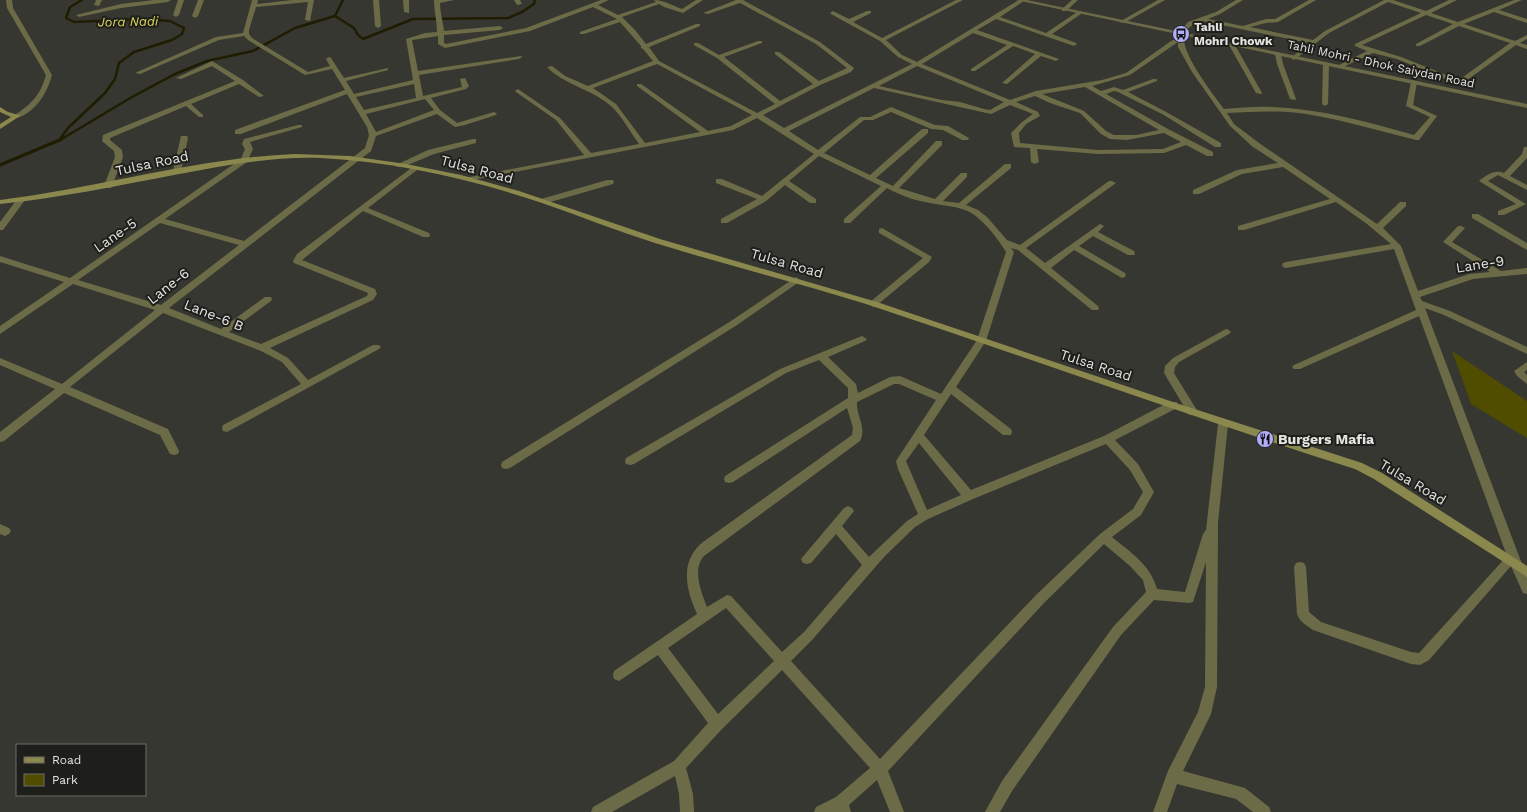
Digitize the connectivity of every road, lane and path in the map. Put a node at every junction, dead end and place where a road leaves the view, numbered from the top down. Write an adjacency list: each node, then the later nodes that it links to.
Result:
1 (9, 0): 118 (street)
2 (168, 0): 33 (street)
3 (181, 0): 34 (street)
4 (201, 0): 35 (street)
5 (310, 0): 23 (street); 39 (street)
6 (376, 0): 45 (street)
7 (406, 0): 27 (street)
8 (451, 0): 20 (street)
9 (606, 0): 24 (street)
10 (700, 0): 21 (street)
11 (960, 0): 55 (street)
12 (1020, 0): 25 (street, Tahli Mohri - Dhok Saiydan Road); 36 (street)
13 (1075, 0): 25 (street)
14 (1162, 0): 42 (street)
15 (1240, 0): 38 (street)
16 (1312, 0): 47 (street)
17 (1390, 0): 29 (street); 57 (street)
18 (1454, 0): 29 (street)
19 (1519, 0): 26 (street)
20 (437, 1): 50 (street)
21 (658, 1): 37 (street)
22 (740, 1): 30 (street); 93 (street)
23 (254, 3): 52 (street)
24 (593, 5): 37 (street); 50 (street)
25 (1064, 10): 32 (street, Tahli Mohri - Dhok Saiydan Road)
26 (1494, 10): 41 (street); 43 (street)
27 (407, 12)
28 (869, 12): 40 (street)
29 (1426, 12): 43 (street); 66 (street)
30 (706, 13)
31 (833, 13): 40 (street)
32 (1079, 13): 42 (street, Tahli Mohri - Dhok Saiydan Road); 51 (street)
33 (79, 15)
34 (176, 15)
35 (195, 16)
36 (995, 17): 48 (street); 51 (street)
37 (619, 18): 49 (street); 64 (street)
38 (1202, 19): 47 (street); 53 (street)
39 (308, 20)
40 (850, 21): 55 (street)
41 (1527, 21)
42 (1122, 22): 53 (street, Tahli Mohri - Dhok Saiydan Road)
43 (1458, 24): 58 (street); 63 (street)
44 (698, 25): 64 (street)
45 (378, 26)
46 (500, 28): 50 (street)
47 (1243, 28): 57 (street)
48 (973, 31): 60 (street); 76 (street)
49 (582, 33)
50 (440, 34): 84 (street)
51 (1047, 35): 61 (street)
52 (248, 36): 78 (street); 83 (street)
53 (1181, 37): 62 (street, Tahli Mohri - Dhok Saiydan Road); 94 (street); 115 (street)
54 (1527, 37): 58 (street)
55 (882, 40): 76 (street)
56 (760, 42): 71 (street)
57 (1312, 42): 72 (street)
58 (1515, 43): 65 (street); 66 (street)
59 (696, 44): 71 (street)
60 (1012, 44): 68 (street); 82 (street)
61 (1074, 44)
62 (1232, 45): 69 (street, Tahli Mohri - Dhok Saiydan Road); 103 (street)
63 (1418, 45)
64 (643, 47): 75 (street)
65 (1527, 47)
66 (1372, 51): 80 (street)
67 (777, 53): 93 (street)
68 (1039, 54): 74 (street); 92 (street)
69 (1278, 54): 72 (street, Tahli Mohri - Dhok Saiydan Road); 106 (street)
70 (519, 57): 84 (street)
71 (719, 57): 109 (street)
72 (1294, 58): 77 (street, Tahli Mohri - Dhok Saiydan Road)
73 (329, 59): 78 (street)
74 (1056, 59)
75 (657, 62): 97 (street); 120 (street)
76 (917, 64): 96 (street); 108 (street)
77 (1326, 64): 80 (street, Tahli Mohri - Dhok Saiydan Road); 110 (street)
78 (333, 67): 87 (street)
79 (550, 67): 97 (street)
80 (1340, 67): 91 (street, Tahli Mohri - Dhok Saiydan Road)
81 (386, 69): 87 (street)
82 (973, 70)
83 (138, 73)
84 (416, 73): 90 (street)
85 (179, 78): 89 (street)
86 (463, 79): 105 (street)
87 (342, 80): 100 (street)
88 (1155, 80): 99 (street)
89 (241, 81): 104 (street); 107 (street)
90 (417, 81): 100 (street); 105 (street)
91 (1414, 82): 111 (street, Tahli Mohri - Dhok Saiydan Road); 115 (street)
92 (1004, 83)
93 (818, 84): 109 (street)
94 (1086, 85): 101 (street); 102 (street)
95 (639, 86): 127 (street)
96 (873, 86): 108 (street); 123 (street)
97 (588, 88): 134 (street)
98 (518, 91): 140 (street)
99 (1123, 92): 102 (street); 135 (street)
100 (351, 93): 116 (street); 126 (street)
101 (1036, 93): 108 (street); 125 (street)
102 (1101, 93): 125 (street)
103 (1258, 93)
104 (262, 96)
105 (423, 98): 114 (street); 116 (street)
106 (1293, 99)
107 (186, 103): 119 (street); 158 (street)
108 (1008, 103): 136 (street)
109 (780, 104): 120 (street)
110 (1325, 104)
111 (1527, 106): 113 (street)
112 (0, 109): 118 (main road)
113 (1527, 110)
114 (438, 111): 117 (street); 128 (street)
115 (1222, 111): 144 (street)
116 (362, 113): 128 (street)
117 (494, 114)
118 (17, 116): 122 (main road)
119 (201, 116)
120 (759, 116): 123 (street); 127 (street)
121 (300, 126): 142 (street)
122 (0, 127)
123 (784, 131): 138 (street)
124 (925, 131): 151 (street)
125 (1165, 131): 132 (street)
126 (238, 132)
127 (706, 133): 134 (street)
128 (373, 135): 141 (street, Lane-6)
129 (184, 138): 148 (street)
130 (965, 138): 138 (street)
131 (473, 141): 145 (street)
132 (1187, 142): 136 (street); 139 (street)
133 (939, 143): 160 (street)
134 (643, 145): 140 (street)
135 (1218, 145)
136 (1033, 146): 143 (street)
137 (1527, 149): 150 (street)
138 (818, 152): 151 (street); 155 (street)
139 (1210, 154)
140 (588, 156): 152 (street)
141 (355, 158): 142 (main road, Tulsa Road); 145 (main road, Tulsa Road); 186 (street, Lane-6)
142 (244, 160): 148 (main road, Tulsa Road); 174 (street, Lane-5)
143 (1035, 162)
144 (1285, 164): 161 (street); 164 (street)
145 (400, 165): 147 (main road, Tulsa Road)
146 (1008, 166): 170 (street)
147 (414, 168): 152 (main road, Tulsa Road); 171 (street)
148 (177, 171): 158 (main road, Tulsa Road)
149 (964, 175): 168 (street)
150 (1505, 176): 159 (street); 172 (street)
151 (871, 178): 157 (street)
152 (470, 179): 167 (main road, Tulsa Road)
153 (719, 181): 162 (street)
154 (610, 182): 167 (street)
155 (785, 182): 162 (street); 165 (street)
156 (1112, 183): 190 (street)
157 (886, 185): 160 (street); 176 (street)
158 (108, 186): 163 (main road, Tulsa Road)
159 (1527, 188)
160 (894, 189): 168 (street)
161 (1196, 192)
162 (763, 199): 175 (street)
163 (21, 200): 166 (main road, Tulsa Road); 178 (street)
164 (1335, 200): 179 (street); 180 (street)
165 (813, 201)
166 (0, 202)
167 (544, 202): 198 (main road, Tulsa Road)
168 (936, 202): 170 (street)
169 (1403, 204): 180 (street)
170 (961, 206): 185 (street)
171 (362, 208): 184 (street); 211 (street)
172 (1501, 213)
173 (1475, 216): 189 (street)
174 (159, 220): 186 (street); 199 (street, Lane-5)
175 (724, 221)
176 (847, 221)
177 (1100, 226): 183 (street)
178 (0, 228)
179 (1241, 228)
180 (1378, 228): 188 (street)
181 (1461, 228): 196 (street)
182 (882, 231): 202 (street)
183 (1092, 232): 187 (street); 191 (street)
184 (426, 235)
185 (1004, 242): 190 (street); 209 (street)
186 (245, 244): 204 (street, Lane-6)
187 (1073, 246): 194 (street); 197 (street)
188 (1397, 246): 193 (street); 201 (street)
189 (1527, 247)
190 (1021, 248): 194 (street)
191 (1131, 253)
192 (0, 259): 199 (street, Lane-6 B)
193 (1286, 265)
194 (1045, 268): 203 (street)
195 (1527, 271): 196 (street, Lane-9)
196 (1500, 273): 201 (street, Lane-9)
197 (1122, 274)
198 (796, 280): 202 (main road, Tulsa Road); 233 (street)
199 (72, 281): 204 (street, Lane-6 B); 205 (street, Lane-5)
200 (268, 299): 207 (street)
201 (1419, 303): 212 (street); 216 (street, Lane-9); 242 (street)
202 (873, 304): 209 (main road, Tulsa Road)
203 (1094, 308)
204 (162, 309): 207 (street, Lane-6 B); 220 (street, Lane-6)
205 (0, 331)
206 (1226, 332): 224 (street)
207 (221, 333): 211 (street, Lane-6 B)
208 (862, 339): 213 (street)
209 (981, 341): 219 (street); 223 (main road, Tulsa Road)
210 (376, 347): 218 (street)
211 (262, 348): 218 (street, Lane-6 B)
212 (1527, 351)
213 (821, 356): 222 (street); 232 (street)
214 (0, 361): 220 (street)
215 (1527, 365): 217 (street)
216 (1297, 367)
217 (1527, 380)
218 (306, 385): 226 (street)
219 (950, 388): 221 (street); 227 (street)
220 (63, 389): 229 (street, Lane-6); 231 (street)
221 (943, 399): 222 (street); 228 (street)
222 (852, 400): 234 (street); 248 (street)
223 (1173, 405): 224 (main road, Tulsa Road); 230 (street)
224 (1193, 412): 225 (main road, Tulsa Road)
225 (1223, 424): 238 (street); 242 (main road, Tulsa Road)
226 (227, 428)
227 (1008, 432)
228 (918, 435): 235 (street); 237 (street)
229 (0, 438)
230 (1108, 439): 235 (street); 240 (street)
231 (174, 451)
232 (630, 460)
233 (506, 465)
234 (729, 480)
235 (969, 496): 237 (street)
236 (848, 511): 239 (street)
237 (924, 516): 243 (street)
238 (1212, 523): 247 (street); 255 (street)
239 (836, 526): 241 (street); 243 (street)
240 (1104, 536): 247 (street); 254 (street)
241 (807, 559)
242 (1512, 562): 244 (street); 245 (main road, Tulsa Road); 246 (street)
243 (869, 565): 250 (street)
244 (1300, 567)
245 (1527, 572)
246 (1527, 589)
247 (1152, 594): 261 (street)
248 (704, 615): 249 (street); 250 (street)
249 (659, 646): 251 (street); 252 (street)
250 (783, 661): 252 (street); 254 (street)
251 (619, 675)
252 (717, 724): 253 (street)
253 (679, 766): 257 (street); 258 (street)
254 (880, 769): 256 (street); 260 (street)
255 (1173, 776): 262 (street); 263 (street)
256 (842, 807): 259 (street)
257 (598, 812)
258 (687, 812)
259 (821, 812)
260 (897, 812)
261 (992, 812)
262 (1160, 812)
263 (1264, 812)

